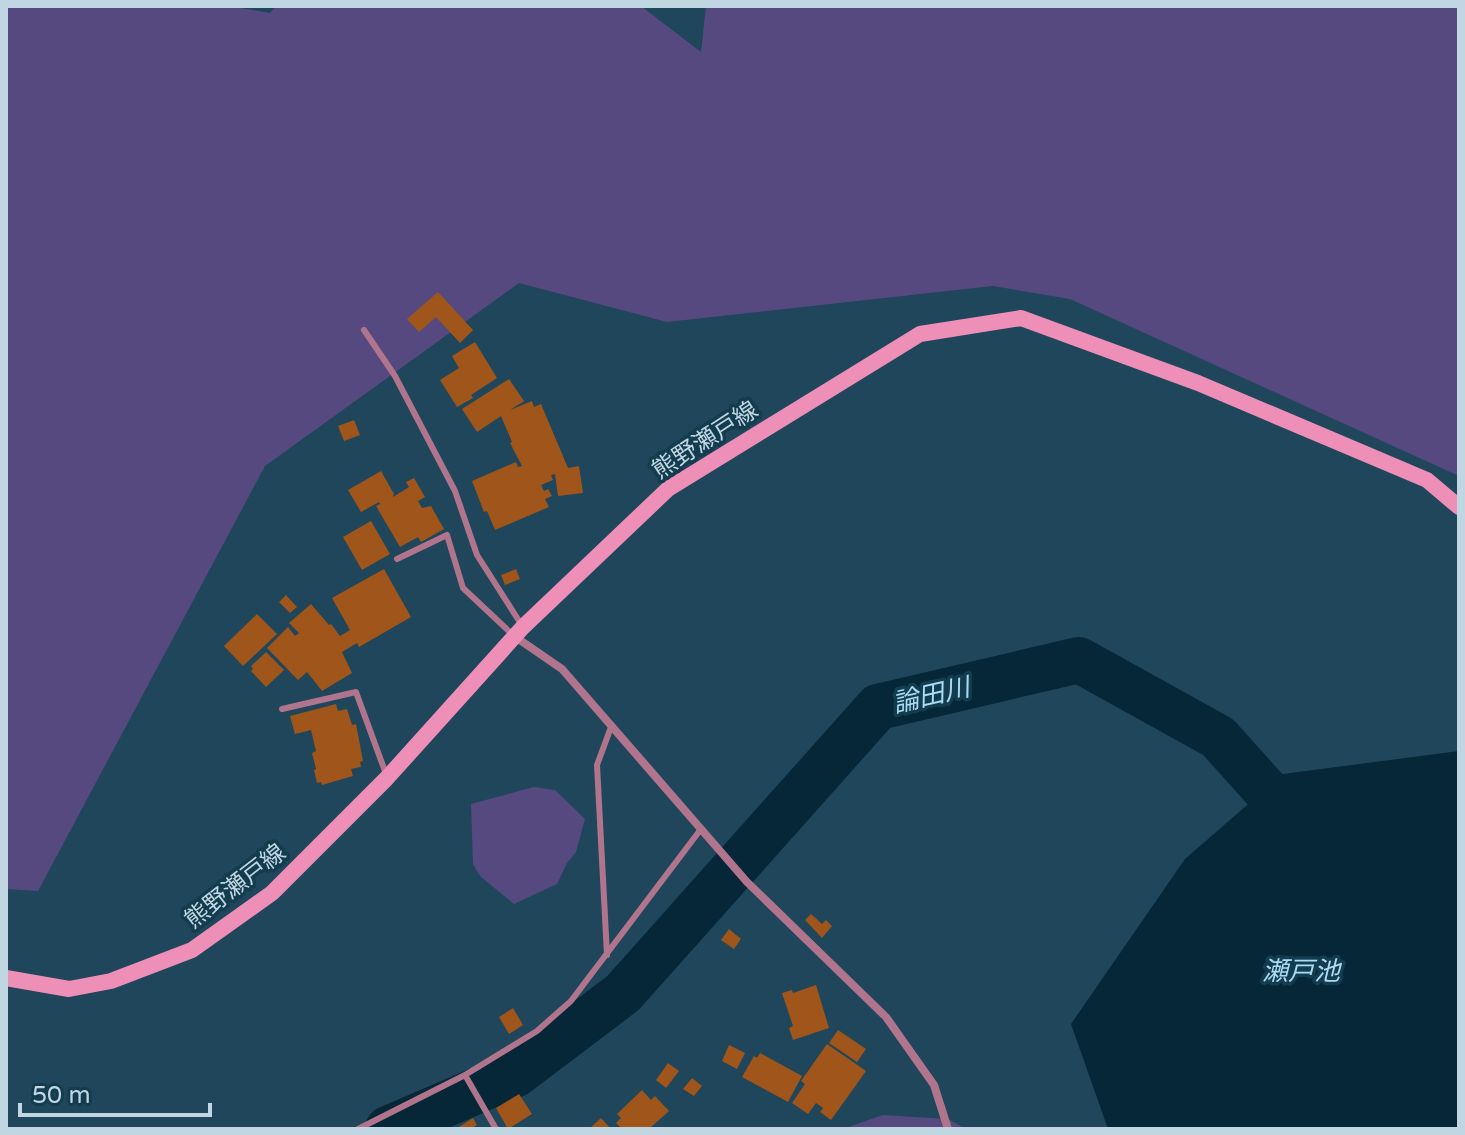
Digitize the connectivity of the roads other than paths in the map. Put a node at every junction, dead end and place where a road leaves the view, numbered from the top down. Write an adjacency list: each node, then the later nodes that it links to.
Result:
1 (364, 330): 4 (lane)
2 (1459, 507): 4 (main road, 熊野瀬戸線)
3 (397, 559): 4 (lane)
4 (518, 632): 6 (street); 7 (main road, 熊野瀬戸線)
5 (282, 709): 7 (lane)
6 (611, 727): 8 (street); 9 (lane)
7 (387, 778): 10 (main road, 熊野瀬戸線)
8 (701, 829): 9 (lane); 14 (street)
9 (607, 955): 11 (lane)
10 (6, 978)
11 (465, 1075): 12 (lane); 13 (lane)
12 (358, 1129)
13 (496, 1129)
14 (948, 1129)

